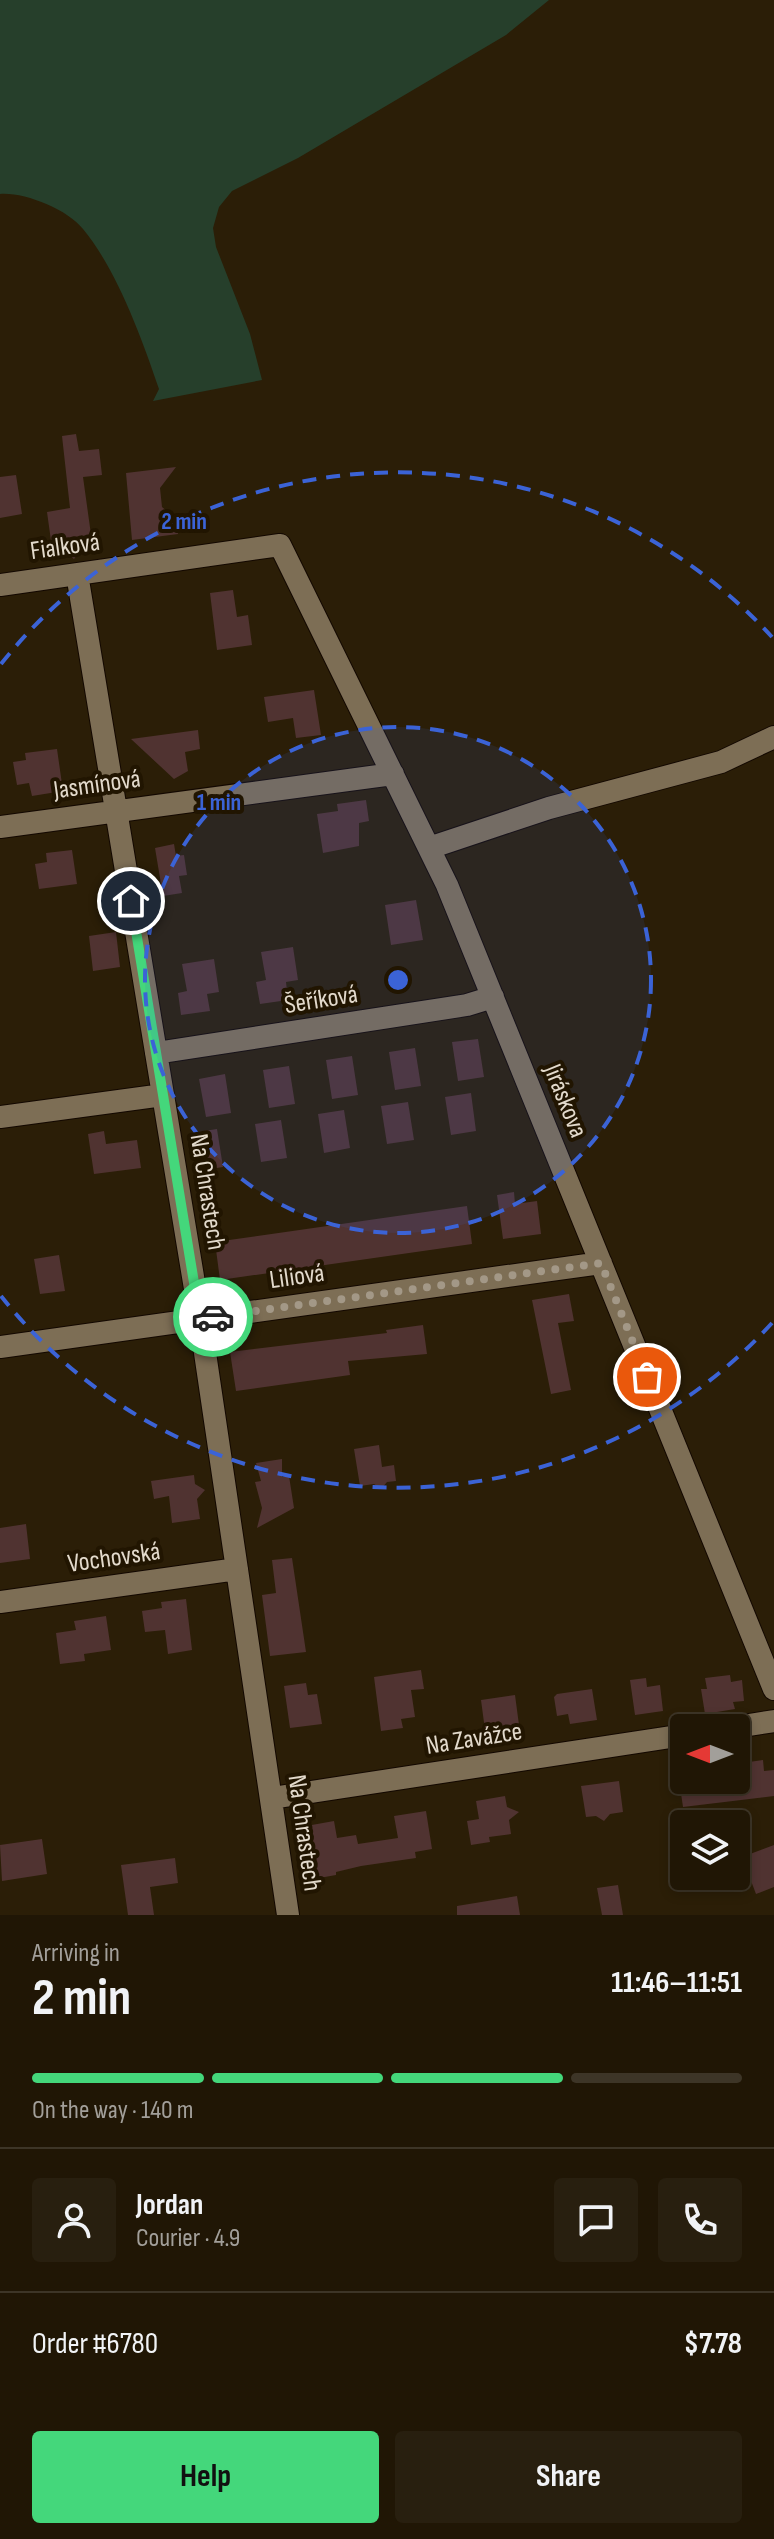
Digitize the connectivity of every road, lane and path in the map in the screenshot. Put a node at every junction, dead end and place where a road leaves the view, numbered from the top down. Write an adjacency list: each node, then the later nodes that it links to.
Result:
1 (280, 545): 2 (street, Fialková); 5 (street, Jiráskova)
2 (77, 574): 3 (street, Fialková); 6 (street, Na Chrastech)
3 (0, 585)
4 (774, 737): 8 (street)
5 (393, 774): 6 (street, Jasmínová); 8 (street, Jiráskova)
6 (116, 810): 7 (street, Jasmínová); 10 (street, Na Chrastech)
7 (0, 827)
8 (429, 848): 9 (street, Jiráskova)
9 (493, 997): 10 (street, Šeříková); 13 (street, Jiráskova)
10 (156, 1053): 11 (street, Na Chrastech)
11 (163, 1095): 12 (street); 14 (street, Na Chrastech)
12 (0, 1117)
13 (601, 1263): 14 (street, Liliová); 18 (street, Jiráskova)
14 (200, 1319): 15 (street, Liliová); 16 (street, Na Chrastech)
15 (0, 1347)
16 (237, 1569): 17 (street, Vochovská); 22 (street, Na Chrastech)
17 (0, 1602)
18 (774, 1689)
19 (774, 1721): 20 (street)
20 (750, 1725)
21 (670, 1737): 22 (street, Na Zavážce)
22 (272, 1798): 23 (street, Na Chrastech)
23 (288, 1915)

